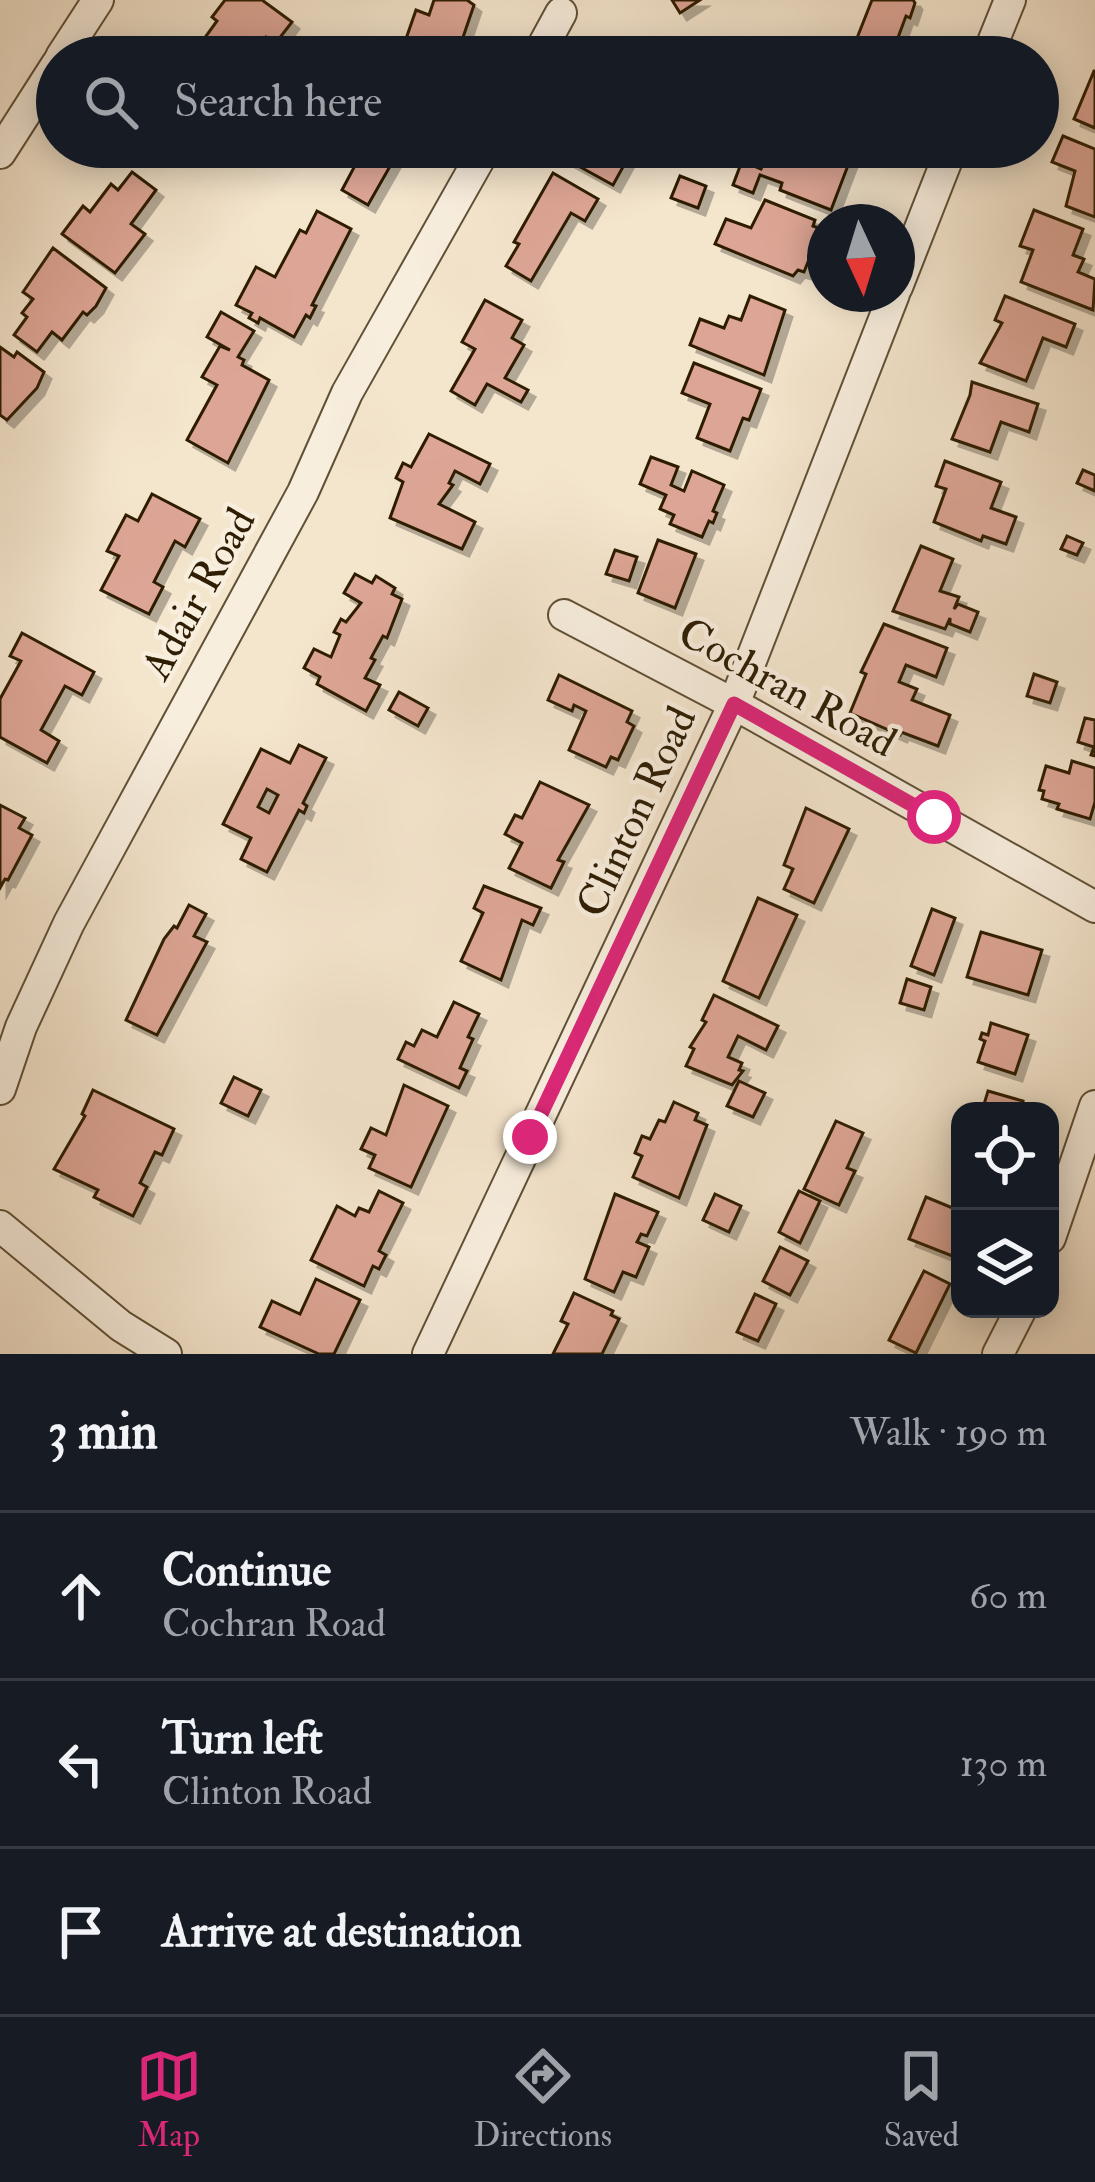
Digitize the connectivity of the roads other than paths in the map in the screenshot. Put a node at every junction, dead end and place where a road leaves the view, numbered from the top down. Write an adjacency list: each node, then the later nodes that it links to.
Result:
1 (98, 0): 4 (street)
2 (1010, 0): 6 (street)
3 (561, 14): 5 (street)
4 (75, 36)
5 (549, 36)
6 (995, 36)
7 (36, 96): 8 (street)
8 (0, 153)
9 (474, 168): 16 (street, Adair Road)
10 (944, 168): 11 (street, Clinton Road)
11 (915, 242)
12 (888, 312): 14 (street, Clinton Road)
13 (563, 615): 14 (street, Cochran Road)
14 (734, 704): 15 (street, Cochran Road); 22 (street, Clinton Road)
15 (1095, 907)
16 (0, 1089)
17 (1095, 1106): 18 (street)
18 (1059, 1212)
19 (0, 1226): 21 (street)
20 (1016, 1318): 23 (street)
21 (166, 1354)
22 (428, 1354)
23 (998, 1354)

